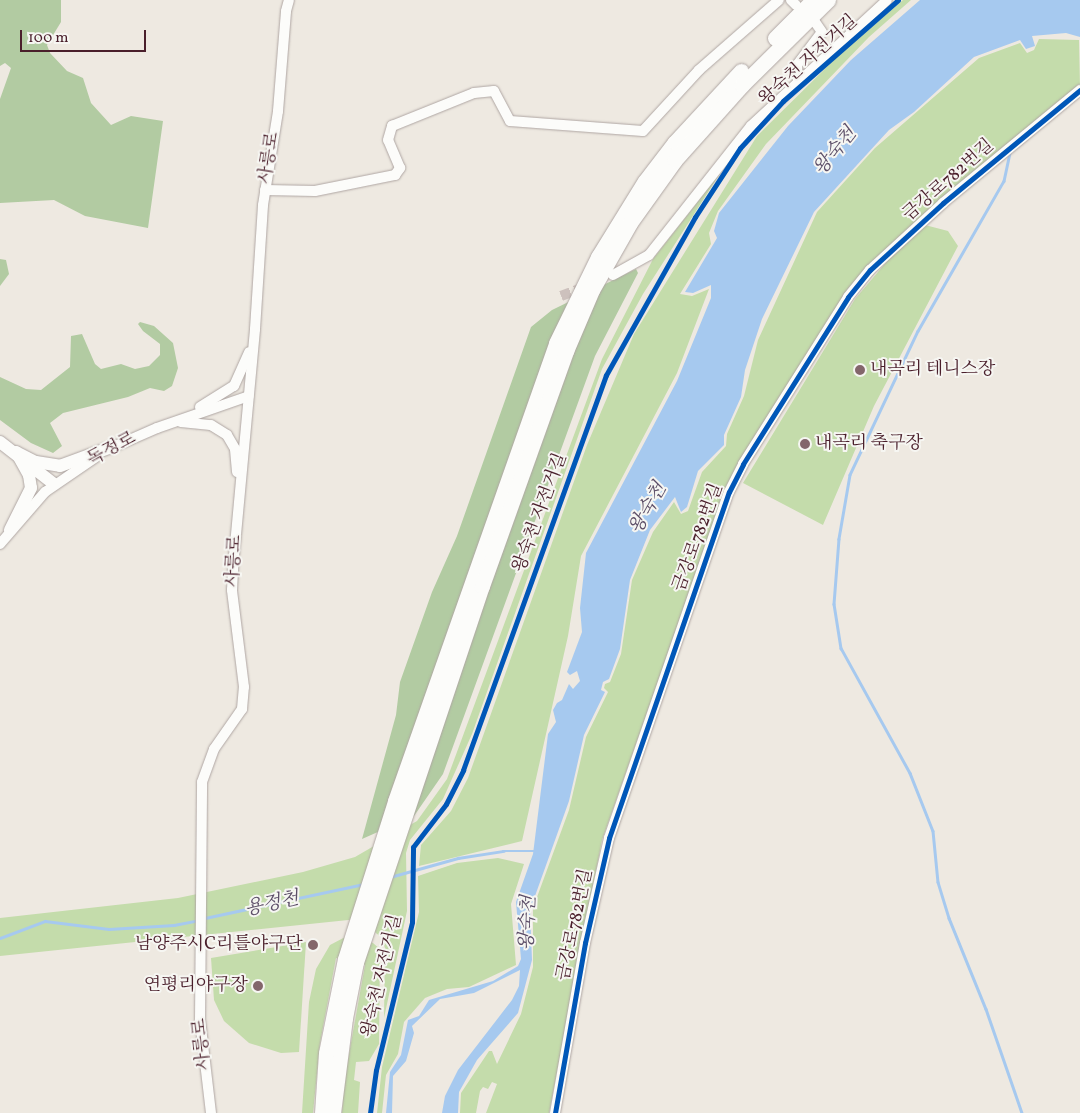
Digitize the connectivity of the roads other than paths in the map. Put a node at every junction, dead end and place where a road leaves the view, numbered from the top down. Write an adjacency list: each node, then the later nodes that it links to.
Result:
1 (289, 0): 9 (street, 사릉로)
2 (779, 0): 9 (street)
3 (813, 0): 21 (highway)
4 (828, 0): 21 (highway)
5 (888, 0): 7 (street)
6 (815, 22): 7 (street)
7 (798, 80): 10 (street)
8 (1080, 90): 26 (street, 금강로782번길)
9 (265, 190): 11 (street, 사릉로)
10 (613, 275)
11 (255, 329): 12 (street, 사릉로); 13 (street)
12 (249, 396): 13 (street, 독정로); 18 (street, 사릉로)
13 (175, 421): 15 (street, 독정로); 18 (street)
14 (0, 442): 16 (main road)
15 (114, 446): 16 (main road); 17 (street, 독정로)
16 (16, 452): 17 (main road); 19 (main road)
17 (54, 484): 19 (street, 독정로)
18 (239, 502): 23 (street, 사릉로)
19 (10, 530): 20 (street, 독정로)
20 (0, 544)
21 (400, 803): 22 (highway)
22 (350, 961): 24 (highway); 25 (highway)
23 (212, 1113)
24 (322, 1113)
25 (333, 1113)
26 (554, 1113)

